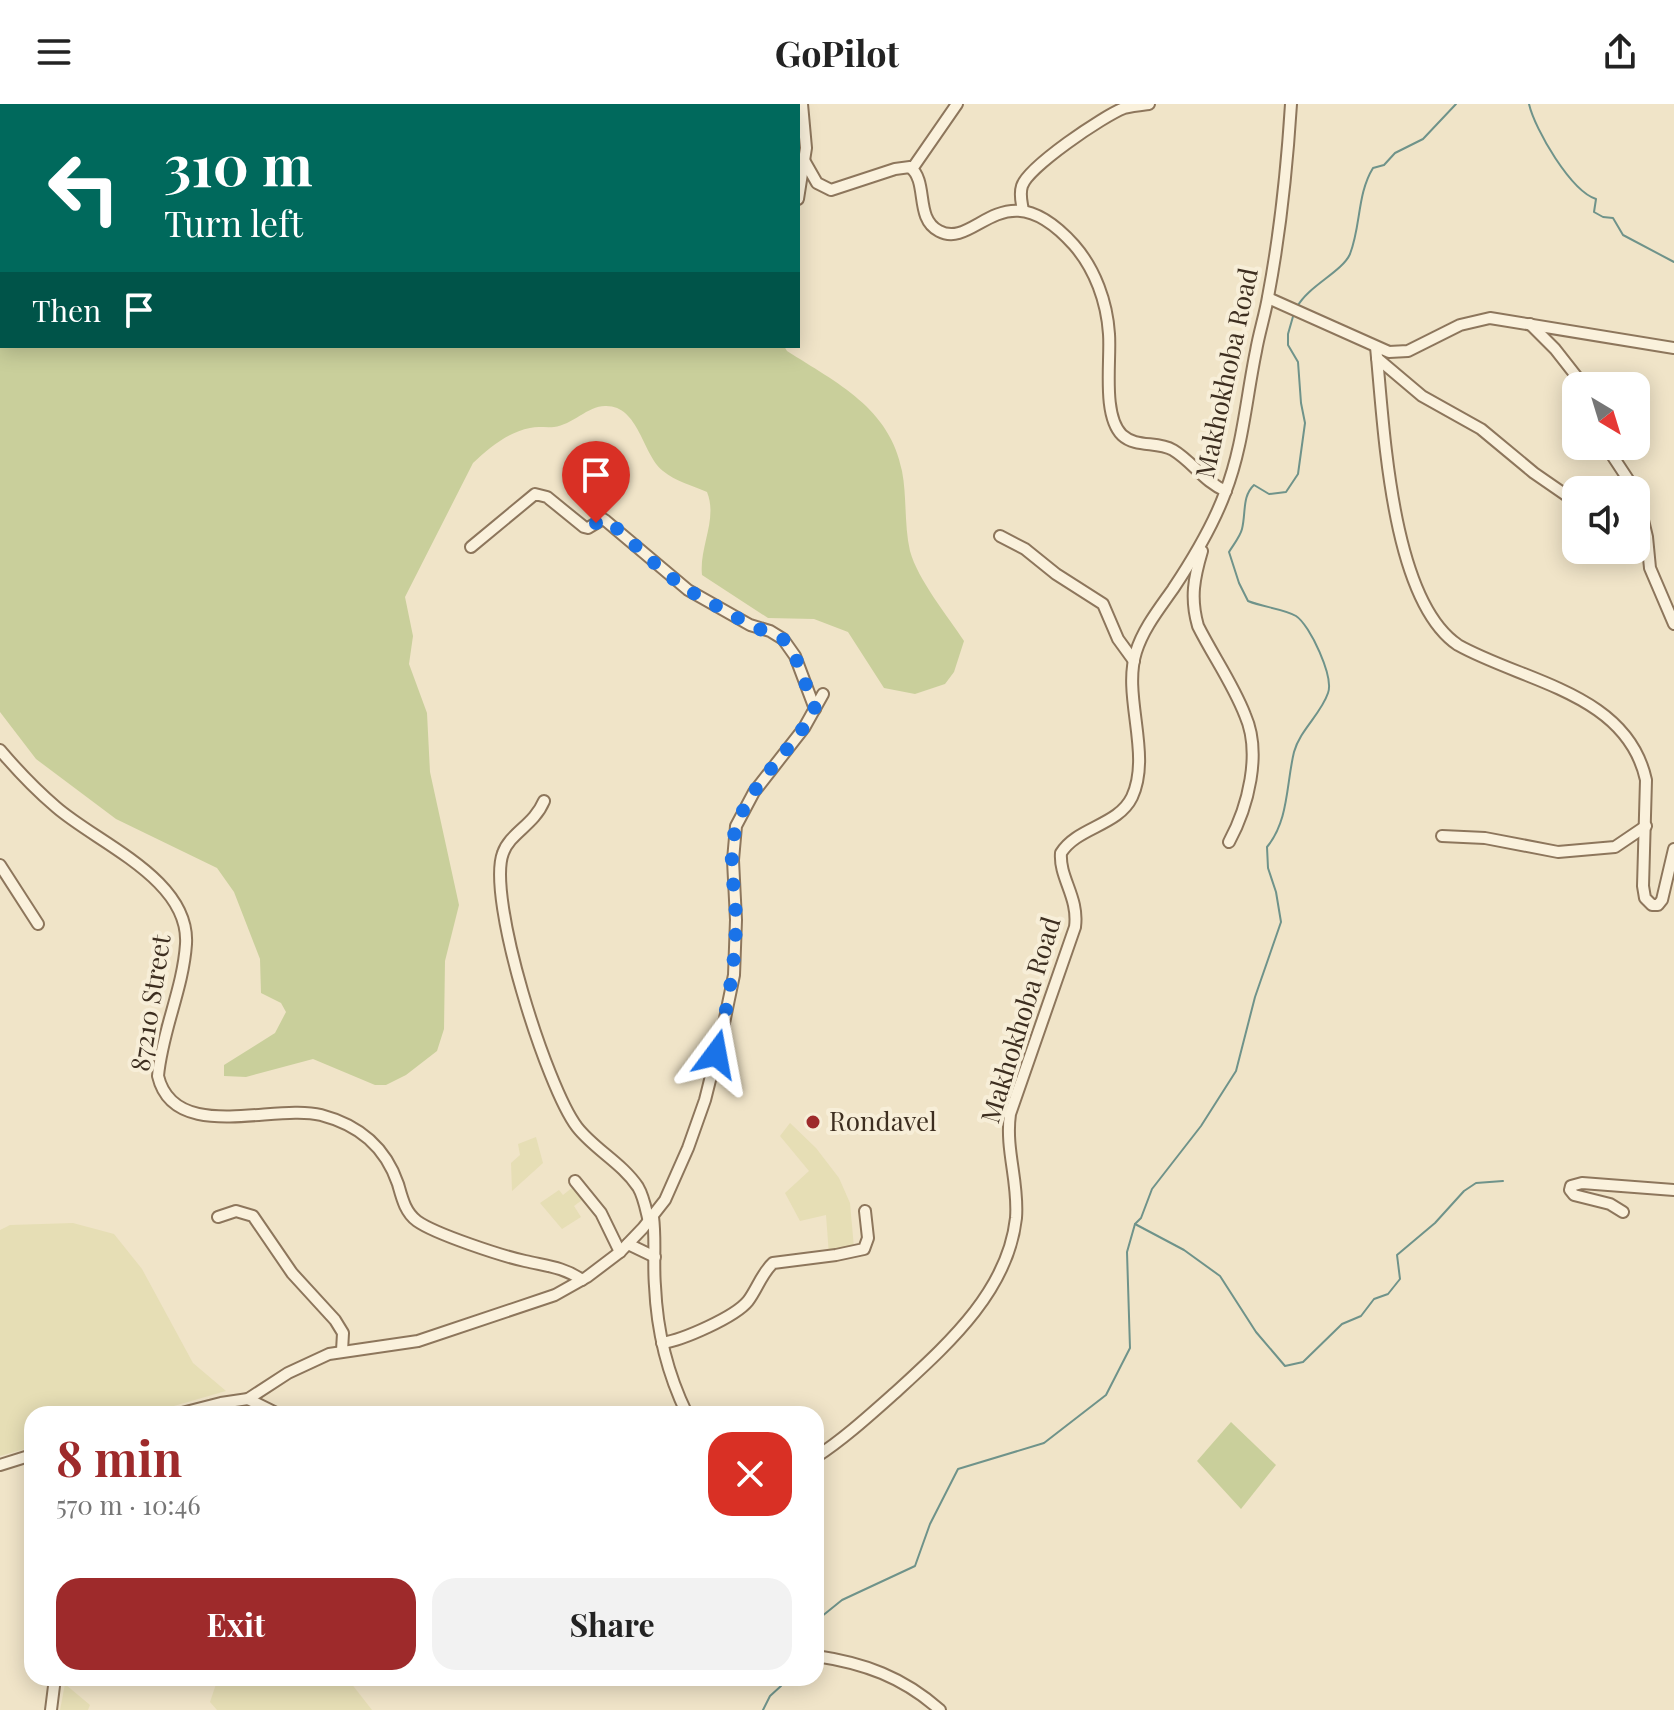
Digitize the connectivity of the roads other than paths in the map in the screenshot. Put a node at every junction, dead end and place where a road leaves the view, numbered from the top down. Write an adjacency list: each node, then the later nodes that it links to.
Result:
1 (802, 104): 5 (street)
2 (957, 104): 7 (street)
3 (1149, 104): 9 (street)
4 (1291, 104): 10 (street, Makhokhoba Road)
5 (802, 136): 6 (street)
6 (805, 162): 7 (street); 8 (street)
7 (912, 169): 9 (street)
8 (800, 177)
9 (1023, 211): 15 (street)
10 (1268, 298): 13 (street); 15 (street, Makhokhoba Road)
11 (1528, 323): 12 (street); 13 (street); 14 (street)
12 (1674, 348)
13 (1376, 353): 16 (street); 27 (street)
14 (1573, 372)
15 (1226, 491): 18 (street, Makhokhoba Road)
16 (1562, 492)
17 (1000, 536): 22 (street)
18 (1203, 541): 22 (street, Makhokhoba Road); 29 (street)
19 (471, 547): 24 (street)
20 (1650, 564): 21 (street)
21 (1674, 624)
22 (1134, 661): 48 (street, Makhokhoba Road)
23 (823, 694): 24 (street)
24 (815, 709): 38 (street)
25 (0, 750): 41 (street, 87210 Street)
26 (544, 801): 38 (street)
27 (1646, 826): 28 (street); 30 (street)
28 (1442, 836)
29 (1229, 842)
30 (1674, 849)
31 (0, 865): 32 (street)
32 (38, 924)
33 (575, 1181): 39 (street)
34 (1674, 1190): 36 (street)
35 (865, 1211): 42 (street)
36 (1623, 1212)
37 (218, 1217): 43 (street)
38 (651, 1219): 39 (street); 40 (street)
39 (624, 1248): 40 (street); 41 (street)
40 (655, 1257): 42 (street)
41 (582, 1280): 43 (street)
42 (662, 1343): 47 (street)
43 (342, 1351): 44 (street)
44 (248, 1399): 45 (street); 46 (street)
45 (209, 1406)
46 (262, 1406)
47 (683, 1406)
48 (824, 1452)
49 (24, 1458): 50 (street)
50 (0, 1465)
51 (824, 1658): 54 (street)
52 (54, 1686): 53 (street)
53 (51, 1710)
54 (940, 1710)

